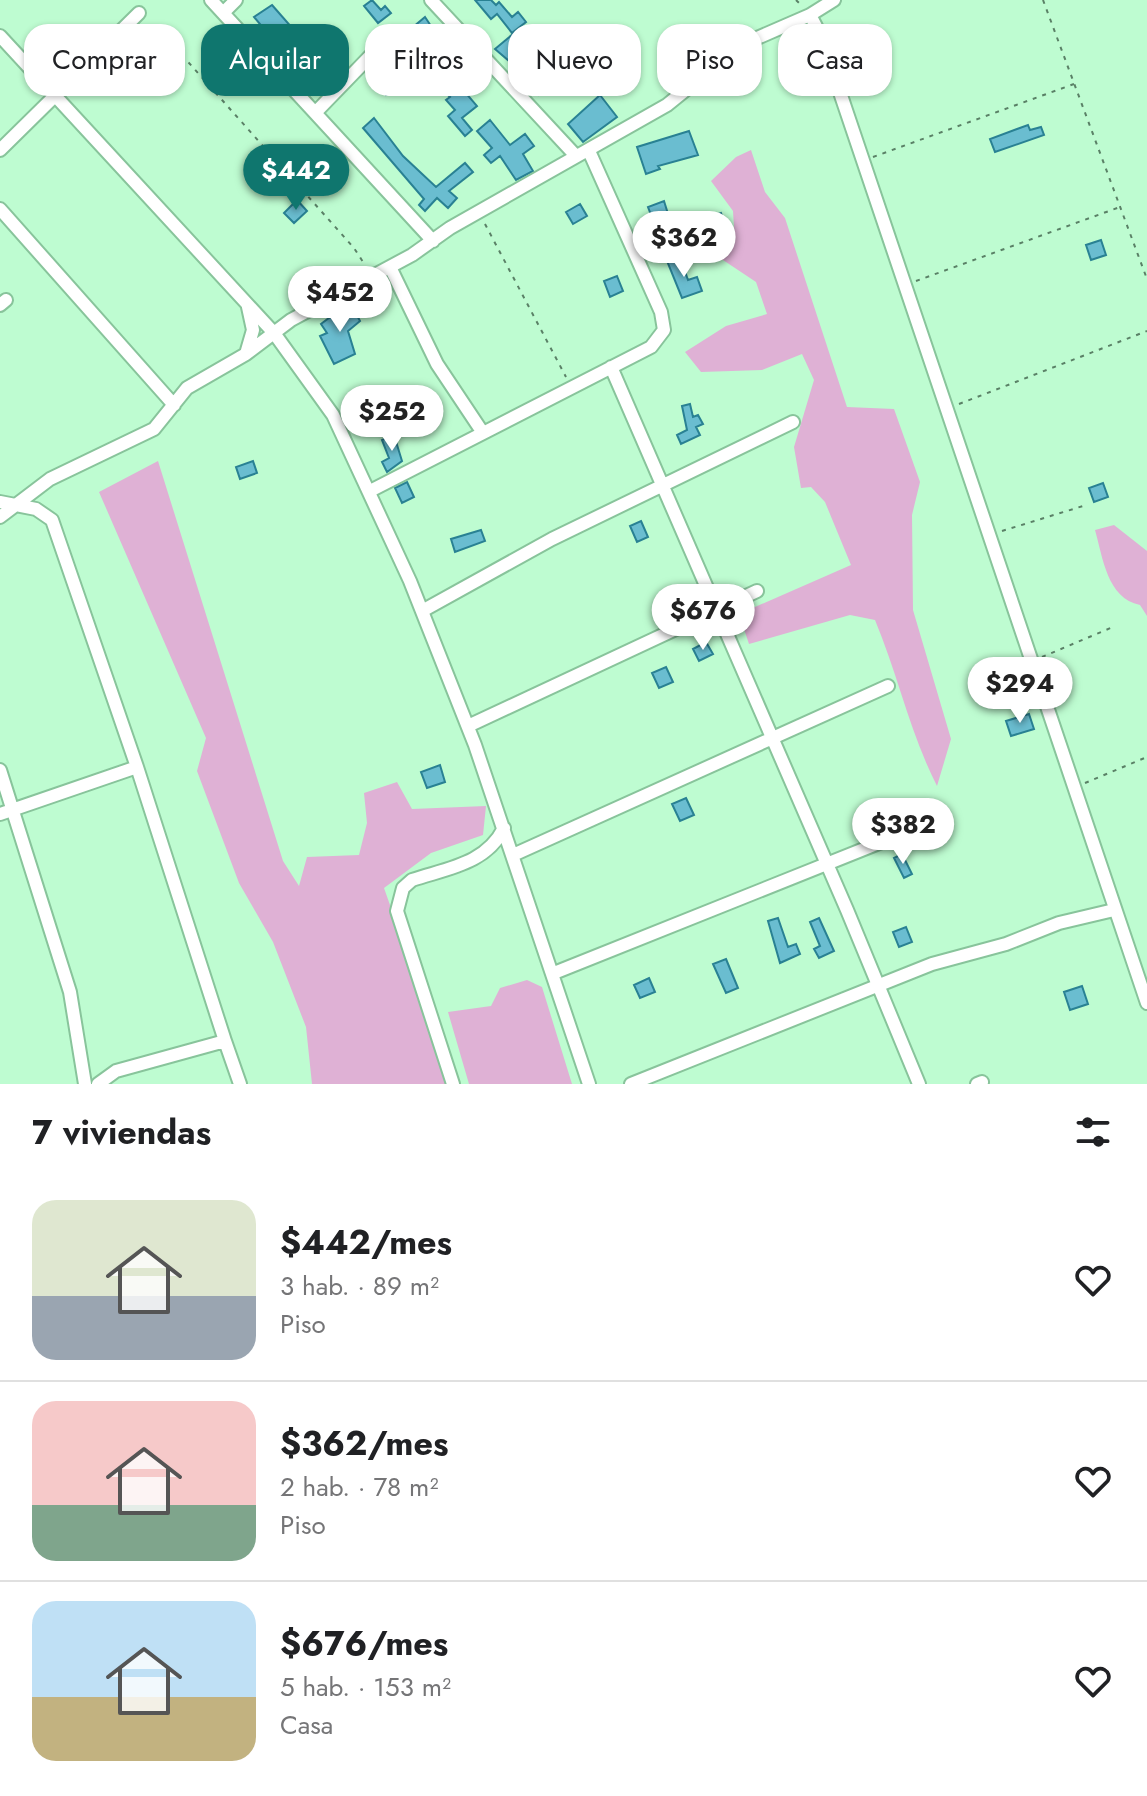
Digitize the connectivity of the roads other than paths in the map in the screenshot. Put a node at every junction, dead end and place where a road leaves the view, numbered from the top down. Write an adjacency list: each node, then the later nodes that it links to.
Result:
1 (211, 0): 6 (street)
2 (236, 0): 6 (street)
3 (431, 0): 17 (street)
4 (834, 0): 7 (street)
5 (139, 13): 8 (street)
6 (223, 13): 14 (street)
7 (810, 15): 16 (street); 46 (street)
8 (129, 24)
9 (0, 36): 11 (street)
10 (365, 61): 14 (street)
11 (24, 62)
12 (51, 96): 15 (street)
13 (55, 96): 21 (street)
14 (315, 113): 19 (street)
15 (0, 150)
16 (589, 151): 17 (street); 24 (street)
17 (576, 156): 19 (street)
18 (0, 209): 25 (street)
19 (433, 241): 20 (street)
20 (390, 267): 22 (street); 27 (street)
21 (247, 304): 22 (street); 23 (street)
22 (274, 333): 23 (street); 29 (street)
23 (246, 354): 25 (street)
24 (611, 367): 27 (street); 28 (street)
25 (174, 405): 31 (street)
26 (793, 422): 28 (street)
27 (483, 433): 29 (street)
28 (664, 487): 34 (street); 35 (street)
29 (370, 491): 35 (street)
30 (0, 502): 31 (street)
31 (18, 505): 32 (street); 39 (street)
32 (0, 517)
33 (757, 591): 34 (street)
34 (717, 609): 37 (street); 38 (street)
35 (422, 611): 37 (street)
36 (888, 686): 38 (street)
37 (468, 726): 42 (street)
38 (772, 737): 44 (street); 45 (street)
39 (137, 767): 41 (street); 50 (street)
40 (0, 770): 41 (street)
41 (6, 812): 51 (street)
42 (504, 828): 44 (street); 54 (street)
43 (909, 831): 45 (street)
44 (513, 855): 47 (street)
45 (827, 864): 47 (street); 48 (street)
46 (1114, 910): 48 (street); 49 (street)
47 (554, 973): 55 (street)
48 (878, 985): 56 (street); 57 (street)
49 (1147, 1003)
50 (225, 1041): 52 (street); 53 (street)
51 (85, 1084)
52 (98, 1084)
53 (240, 1084)
54 (453, 1084)
55 (589, 1084)
56 (631, 1084)
57 (919, 1084)

